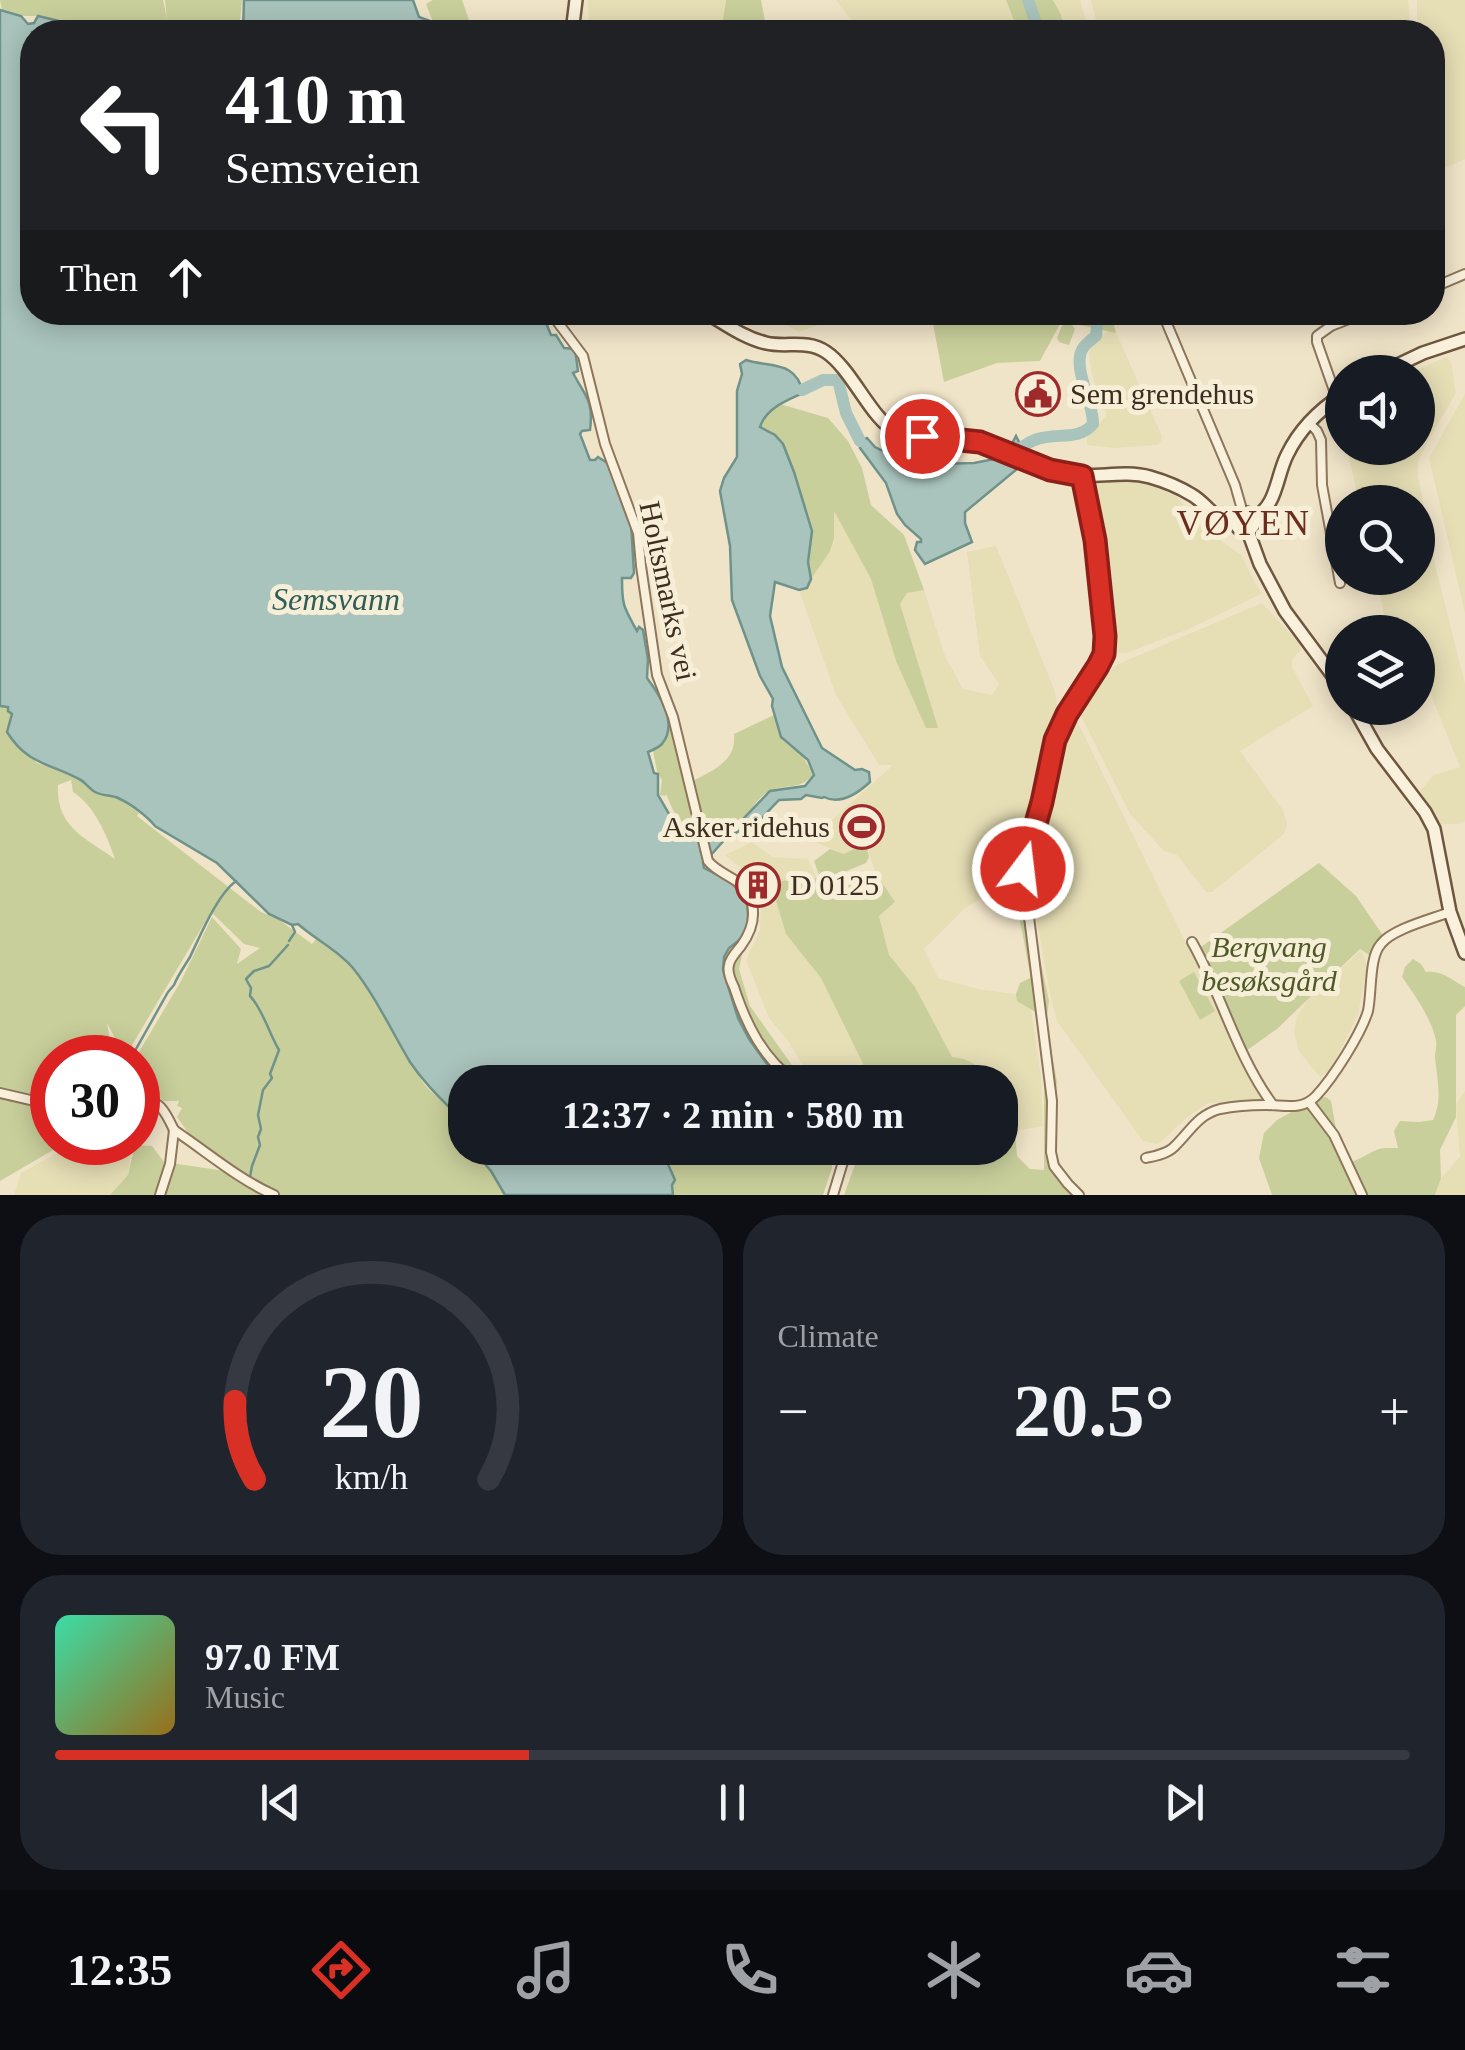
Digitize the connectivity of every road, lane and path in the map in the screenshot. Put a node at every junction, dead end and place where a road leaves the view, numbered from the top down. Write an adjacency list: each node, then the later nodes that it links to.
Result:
1 (563, 325): 18 (street, Holtsmarks vei)
2 (728, 325): 10 (main road)
3 (1168, 325): 12 (street)
4 (1334, 325): 7 (street)
5 (1465, 339): 6 (main road)
6 (1419, 355)
7 (1325, 361)
8 (1325, 410): 9 (main road)
9 (1309, 423): 11 (street); 12 (main road)
10 (1082, 476): 12 (main road); 30 (street)
11 (1325, 501)
12 (1244, 518): 13 (main road)
13 (1325, 665)
14 (1364, 725): 15 (main road)
15 (1450, 912): 17 (main road); 21 (street)
16 (1192, 942): 22 (street)
17 (1465, 953)
18 (777, 1065)
19 (0, 1093): 20 (street)
20 (30, 1100)
21 (1310, 1102): 22 (street); 31 (street)
22 (1273, 1105): 25 (street)
23 (160, 1106): 24 (street)
24 (174, 1130): 27 (street); 28 (street)
25 (1146, 1158)
26 (842, 1165): 29 (street)
27 (160, 1195)
28 (274, 1195)
29 (833, 1195)
30 (1079, 1195)
31 (1362, 1195)

